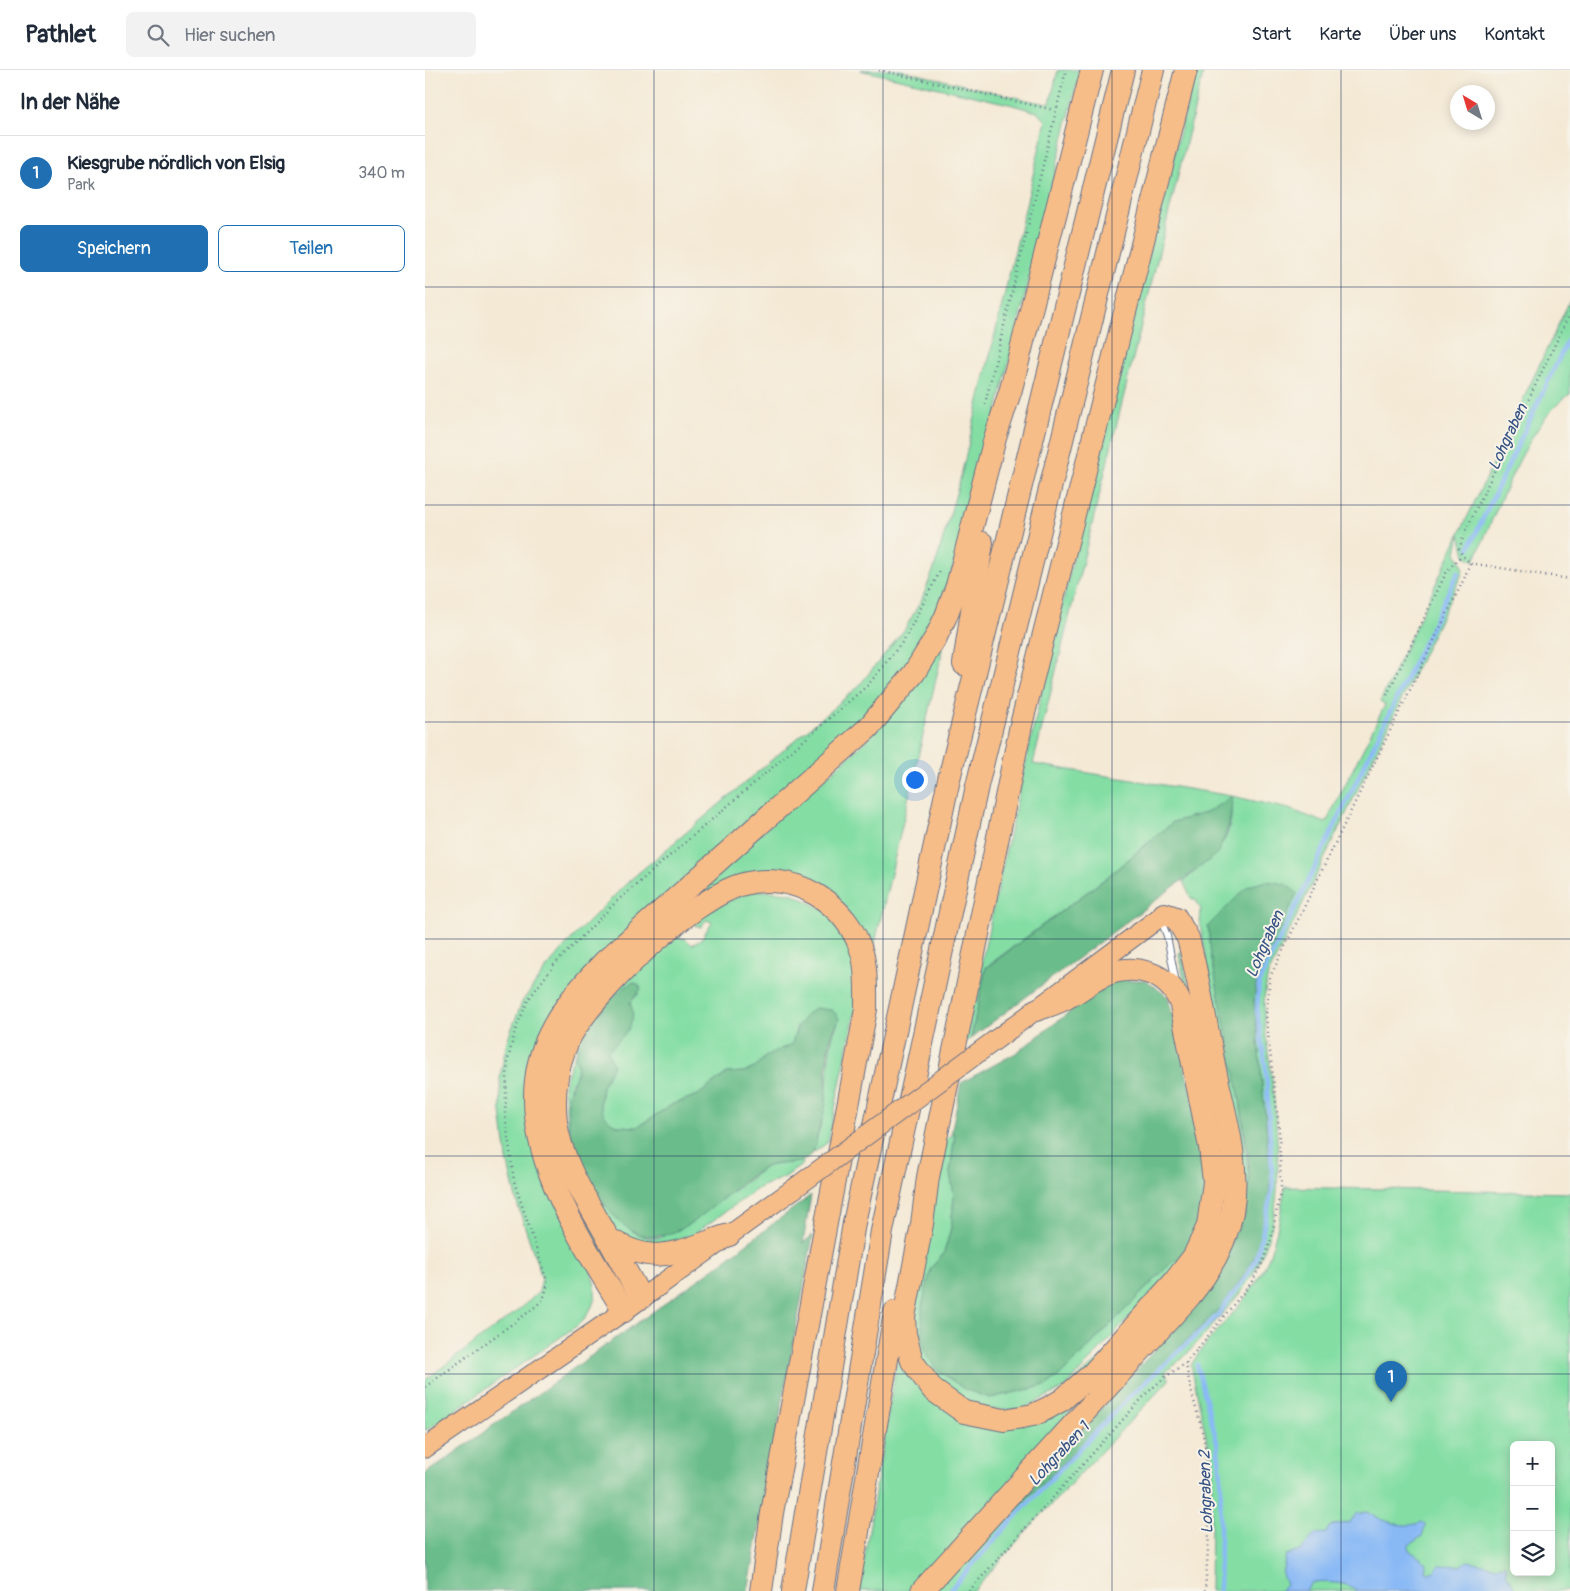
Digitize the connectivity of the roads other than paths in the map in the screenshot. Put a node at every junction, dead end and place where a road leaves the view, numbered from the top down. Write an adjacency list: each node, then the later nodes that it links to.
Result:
1 (1092, 70): 5 (highway)
2 (1123, 70): 6 (highway)
3 (1153, 70): 17 (highway)
4 (1186, 70): 10 (highway)
5 (1011, 389): 6 (highway); 13 (highway)
6 (949, 780): 16 (highway)
7 (1162, 915): 8 (lane); 9 (main road); 19 (highway)
8 (1177, 995): 9 (highway); 10 (highway)
9 (1036, 1010): 11 (main road, bridge)
10 (928, 1177): 18 (highway)
11 (729, 1235): 12 (highway); 13 (main road)
12 (608, 1238): 13 (highway); 15 (highway)
13 (633, 1305): 14 (main road)
14 (425, 1448)
15 (761, 1591)
16 (793, 1591)
17 (823, 1591)
18 (849, 1591)
19 (922, 1591)

